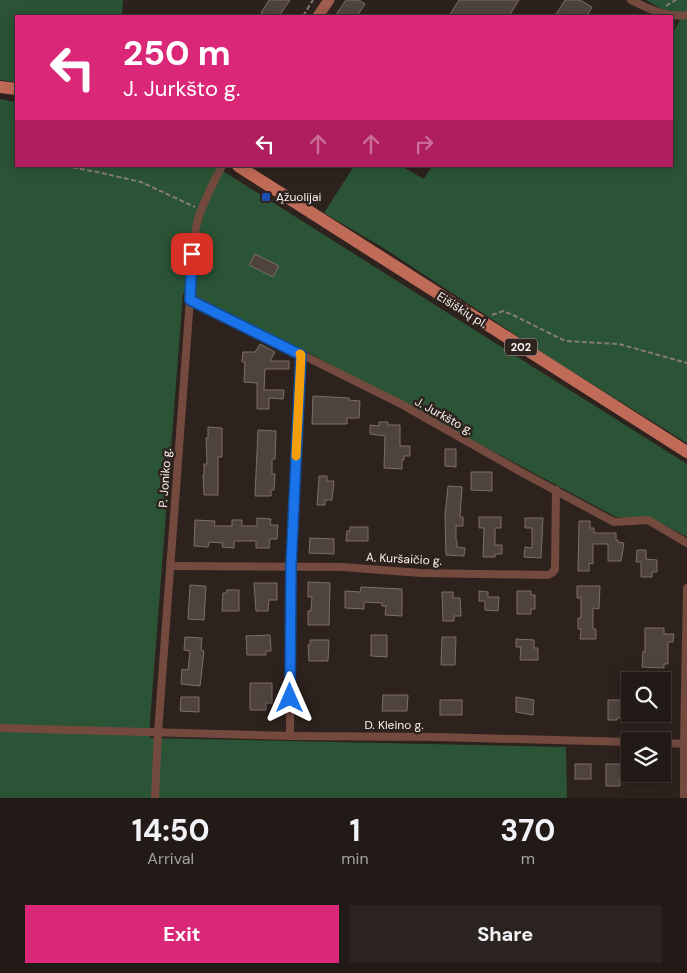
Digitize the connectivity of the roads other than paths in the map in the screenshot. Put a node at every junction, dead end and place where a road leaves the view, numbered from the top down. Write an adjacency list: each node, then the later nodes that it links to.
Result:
1 (328, 0): 3 (main road)
2 (631, 0): 4 (street)
3 (319, 15)
4 (671, 15)
5 (673, 15): 6 (street)
6 (687, 15)
7 (0, 87): 8 (main road)
8 (15, 89)
9 (221, 167): 11 (street, P. Joniko g.)
10 (240, 167): 13 (main road, Eišiškių pl. / 202)
11 (190, 300): 12 (street, J. Jurkšto g.); 16 (street, P. Joniko g.)
12 (301, 355): 14 (street, J. Jurkšto g.); 17 (street)
13 (687, 452)
14 (556, 490): 15 (street, J. Jurkšto g.); 17 (street, A. Kuršaičio g.)
15 (687, 543)
16 (170, 566): 17 (street, A. Kuršaičio g.); 20 (street, P. Joniko g.)
17 (291, 566): 21 (street)
18 (687, 588): 24 (street)
19 (0, 728): 20 (street, D. Kleino g.)
20 (158, 732): 21 (street, D. Kleino g.); 25 (street, P. Joniko g.)
21 (290, 736): 22 (street, D. Kleino g.)
22 (621, 742)
23 (671, 743): 24 (street)
24 (685, 744): 26 (street)
25 (156, 798)
26 (684, 798)

